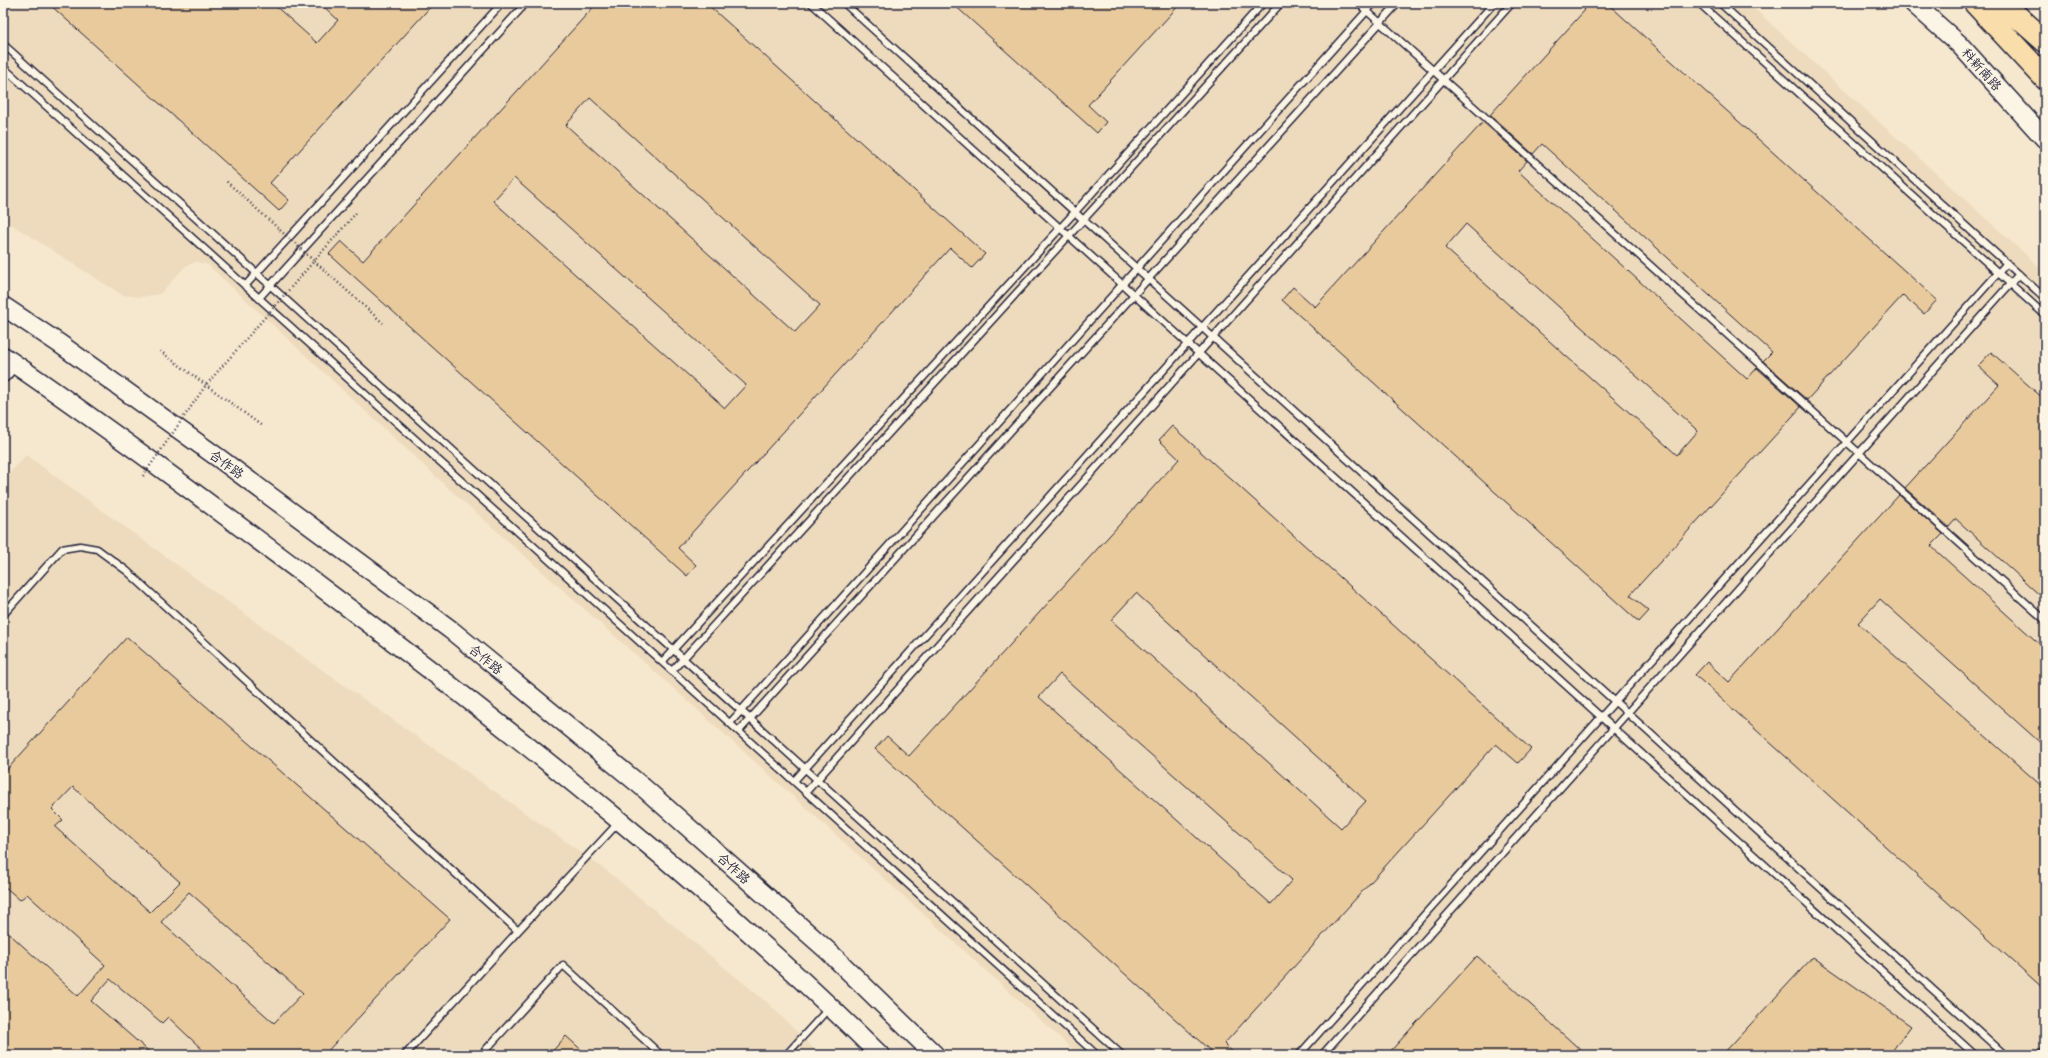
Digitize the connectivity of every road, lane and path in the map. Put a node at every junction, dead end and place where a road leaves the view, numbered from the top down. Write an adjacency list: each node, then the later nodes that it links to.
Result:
1 (502, 3): 35 (lane)
2 (526, 3): 41 (lane)
3 (811, 3): 30 (lane)
4 (844, 3): 27 (lane)
5 (1263, 3): 27 (lane)
6 (1281, 3): 29 (lane)
7 (1358, 3): 17 (lane)
8 (1374, 3): 17 (lane)
9 (1398, 3): 18 (lane)
10 (1494, 3): 22 (lane)
11 (1512, 3): 24 (lane)
12 (1699, 3): 36 (lane)
13 (1720, 3): 33 (lane)
14 (1913, 3): 25 (main road, 科新南路)
15 (1976, 3): 23 (highway)
16 (2002, 3): 19 (highway)
17 (1367, 11): 18 (lane); 34 (lane)
18 (1380, 23): 22 (lane); 38 (lane)
19 (2045, 41)
20 (3, 44): 35 (lane)
21 (3, 67): 42 (lane)
22 (1433, 70): 24 (lane); 49 (lane)
23 (2045, 78)
24 (1443, 80): 50 (lane); 57 (lane)
25 (2045, 139)
26 (226, 181): 32 (path, bridge)
27 (1074, 212): 29 (lane); 30 (lane)
28 (356, 213): 32 (path)
29 (1083, 220): 31 (lane); 34 (lane)
30 (1060, 228): 31 (lane); 62 (lane)
31 (1068, 236): 39 (lane); 63 (lane)
32 (314, 261): 48 (path); 55 (path, bridge)
33 (2006, 263): 36 (lane); 37 (lane)
34 (1137, 268): 38 (lane); 39 (lane)
35 (257, 273): 41 (lane); 42 (lane)
36 (1998, 273): 40 (lane); 57 (lane)
37 (2019, 274): 40 (lane); 45 (lane)
38 (1148, 279): 43 (lane); 49 (lane)
39 (1122, 284): 43 (lane); 67 (lane)
40 (2010, 284): 47 (lane); 58 (lane)
41 (270, 285): 44 (lane); 62 (lane)
42 (245, 286): 44 (lane)
43 (1134, 295): 51 (lane); 70 (lane)
44 (259, 298): 64 (lane)
45 (2045, 298)
46 (3, 306): 87 (main road, 合作路)
47 (2045, 315)
48 (382, 323)
49 (1202, 327): 50 (lane); 51 (lane)
50 (1213, 337): 53 (lane); 66 (lane)
51 (1188, 343): 53 (lane); 74 (lane)
52 (160, 351): 55 (path)
53 (1198, 353): 69 (lane); 75 (lane)
54 (5, 363): 78 (main road)
55 (206, 385): 56 (path); 59 (path, bridge)
56 (262, 426)
57 (1847, 442): 58 (lane); 66 (lane)
58 (1859, 453): 61 (lane); 68 (lane)
59 (144, 476)
60 (3, 615): 79 (lane)
61 (2045, 620)
62 (674, 650): 63 (lane); 64 (lane)
63 (683, 658): 65 (lane); 67 (lane)
64 (662, 662): 65 (lane)
65 (672, 671): 71 (lane)
66 (1615, 702): 68 (lane); 69 (lane)
67 (741, 710): 70 (lane); 71 (lane)
68 (1627, 713): 72 (lane); 93 (lane)
69 (1601, 717): 72 (lane); 90 (lane)
70 (750, 719): 73 (lane); 74 (lane)
71 (730, 723): 73 (lane)
72 (1614, 728): 91 (lane); 92 (lane)
73 (738, 731): 76 (lane)
74 (805, 769): 75 (lane); 76 (lane)
75 (817, 780): 77 (lane); 89 (lane)
76 (794, 781): 77 (lane)
77 (806, 792): 88 (lane)
78 (620, 821): 79 (lane); 80 (main road)
79 (518, 931): 82 (lane)
80 (831, 1006): 85 (lane); 86 (main road)
81 (2045, 1051): 94 (lane)
82 (405, 1055)
83 (481, 1055): 84 (lane)
84 (661, 1055)
85 (786, 1055)
86 (880, 1055)
87 (935, 1055)
88 (1097, 1055)
89 (1122, 1055)
90 (1299, 1055)
91 (1322, 1055)
92 (1975, 1055)
93 (2005, 1055)
94 (2041, 1055)

